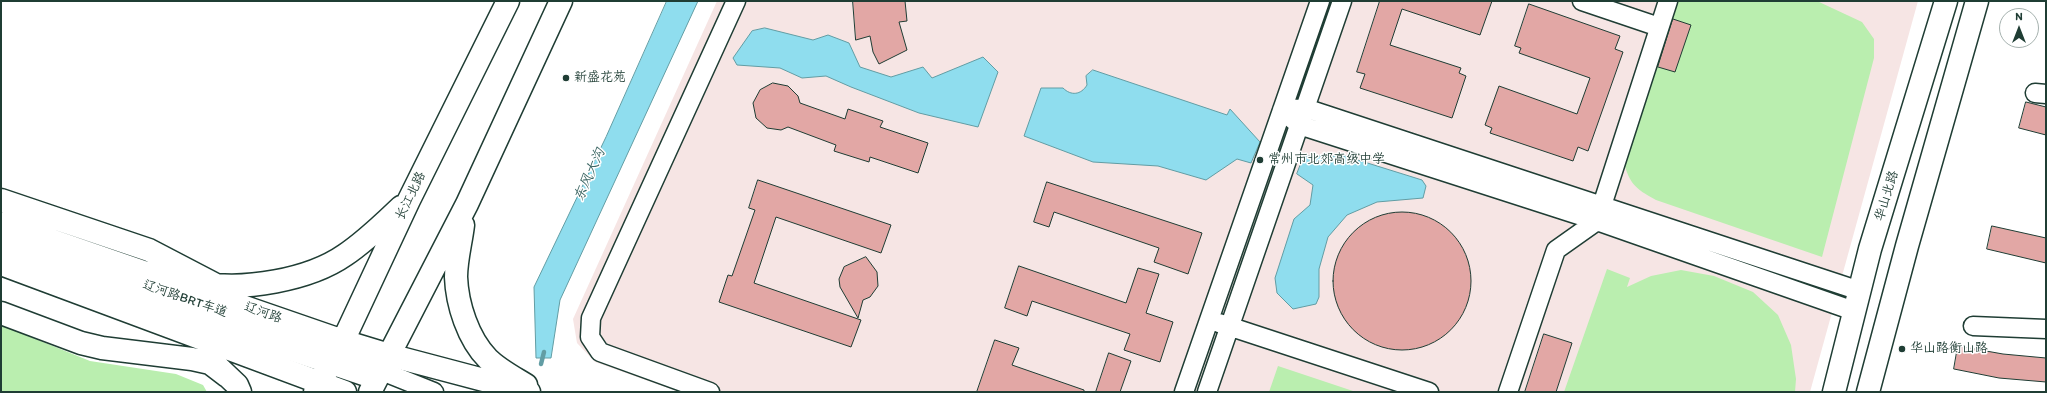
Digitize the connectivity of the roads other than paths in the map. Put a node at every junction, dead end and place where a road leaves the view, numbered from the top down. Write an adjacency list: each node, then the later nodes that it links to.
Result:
1 (508, 1): 15 (main road, 长江北路)
2 (561, 1): 16 (main road)
3 (736, 1): 39 (lane)
4 (1320, 1): 12 (lane)
5 (1342, 1): 11 (lane)
6 (1582, 1): 10 (lane)
7 (1668, 1): 10 (lane)
8 (1946, 1): 24 (main road, 华山北路)
9 (1977, 1): 45 (main road)
10 (1659, 27): 17 (lane)
11 (1305, 108): 12 (lane); 13 (lane); 17 (lane)
12 (1282, 110): 13 (lane); 26 (lane)
13 (1299, 126): 17 (lane); 29 (lane)
14 (1, 200): 23 (main road)
15 (409, 200): 23 (main road); 31 (main road, 长江北路)
16 (467, 204): 32 (main road); 34 (main road)
17 (1600, 213): 24 (lane); 43 (lane)
18 (1, 223): 22 (main road, 辽河路)
19 (1, 236): 31 (lane, 辽河路BRT车道)
20 (1, 253): 31 (lane, 辽河路BRT车道)
21 (1, 264): 27 (main road, 辽河路)
22 (153, 275): 23 (main road); 31 (main road, 辽河路)
23 (219, 286)
24 (1857, 301): 44 (main road, 华山北路)
25 (1, 313): 33 (main road)
26 (1210, 320): 29 (lane); 40 (lane)
27 (158, 323): 31 (main road, 辽河路); 33 (main road)
28 (1973, 326): 30 (lane)
29 (1230, 327): 41 (lane); 42 (lane)
30 (2046, 329)
31 (329, 367): 32 (main road, 辽河路); 32 (lane, 辽河路BRT车道); 35 (main road, 辽河路)
32 (379, 375): 34 (main road, 辽河路); 36 (lane, 辽河路BRT车道); 37 (lane, 辽河路BRT车道)
33 (234, 384)
34 (518, 386): 38 (main road)
35 (346, 392)
36 (412, 392)
37 (434, 392)
38 (537, 392)
39 (710, 392)
40 (1184, 392)
41 (1207, 392)
42 (1429, 392)
43 (1508, 392)
44 (1834, 392)
45 (1868, 392)

